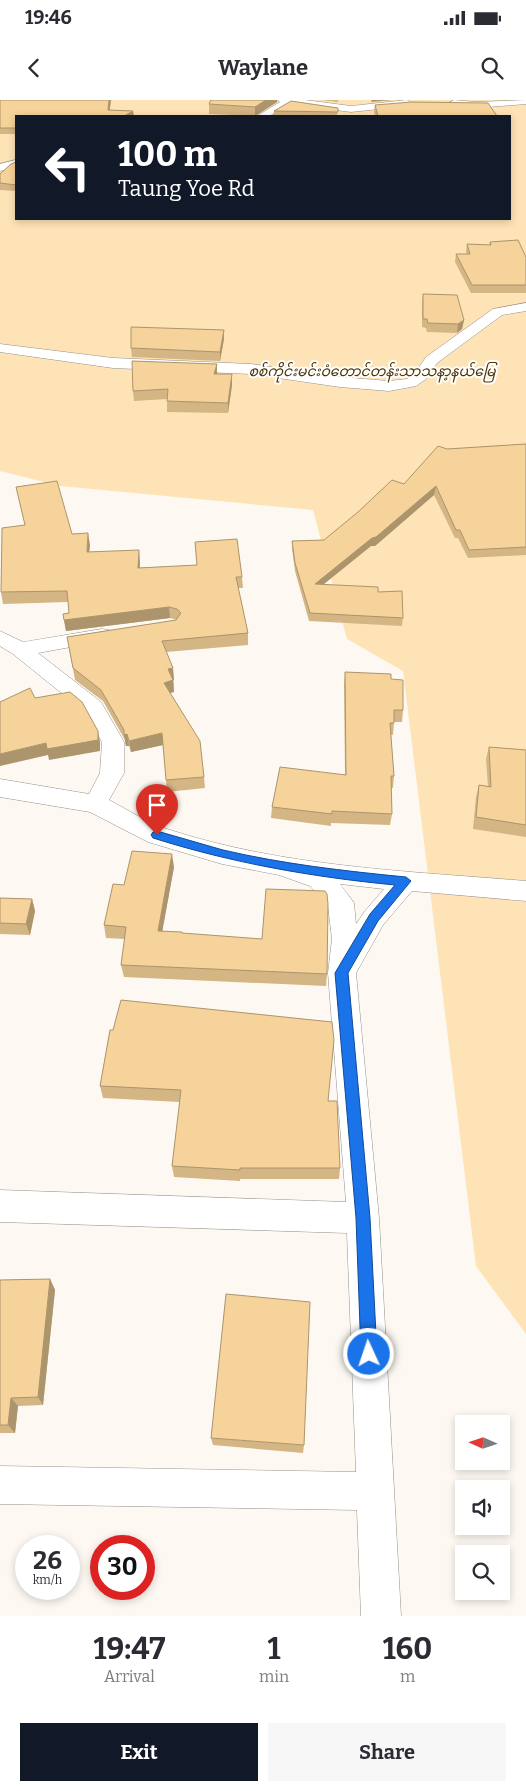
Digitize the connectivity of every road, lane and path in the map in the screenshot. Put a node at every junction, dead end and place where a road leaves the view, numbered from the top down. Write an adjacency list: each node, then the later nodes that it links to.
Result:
1 (286, 100): 3 (street); 5 (street)
2 (526, 101): 4 (street)
3 (418, 103)
4 (446, 103)
5 (264, 115)
6 (15, 163): 7 (street)
7 (0, 168)
8 (526, 307): 9 (street)
9 (0, 348)
10 (124, 632): 12 (street)
11 (0, 637): 12 (street)
12 (20, 649): 14 (street)
13 (0, 788): 14 (street)
14 (95, 804): 15 (street)
15 (280, 866): 16 (street); 18 (street)
16 (406, 881): 17 (street); 18 (street)
17 (526, 890)
18 (342, 973): 20 (street)
19 (0, 1206): 20 (street)
20 (363, 1218): 22 (street)
21 (0, 1485): 22 (street)
22 (375, 1492): 23 (street)
23 (381, 1616)

